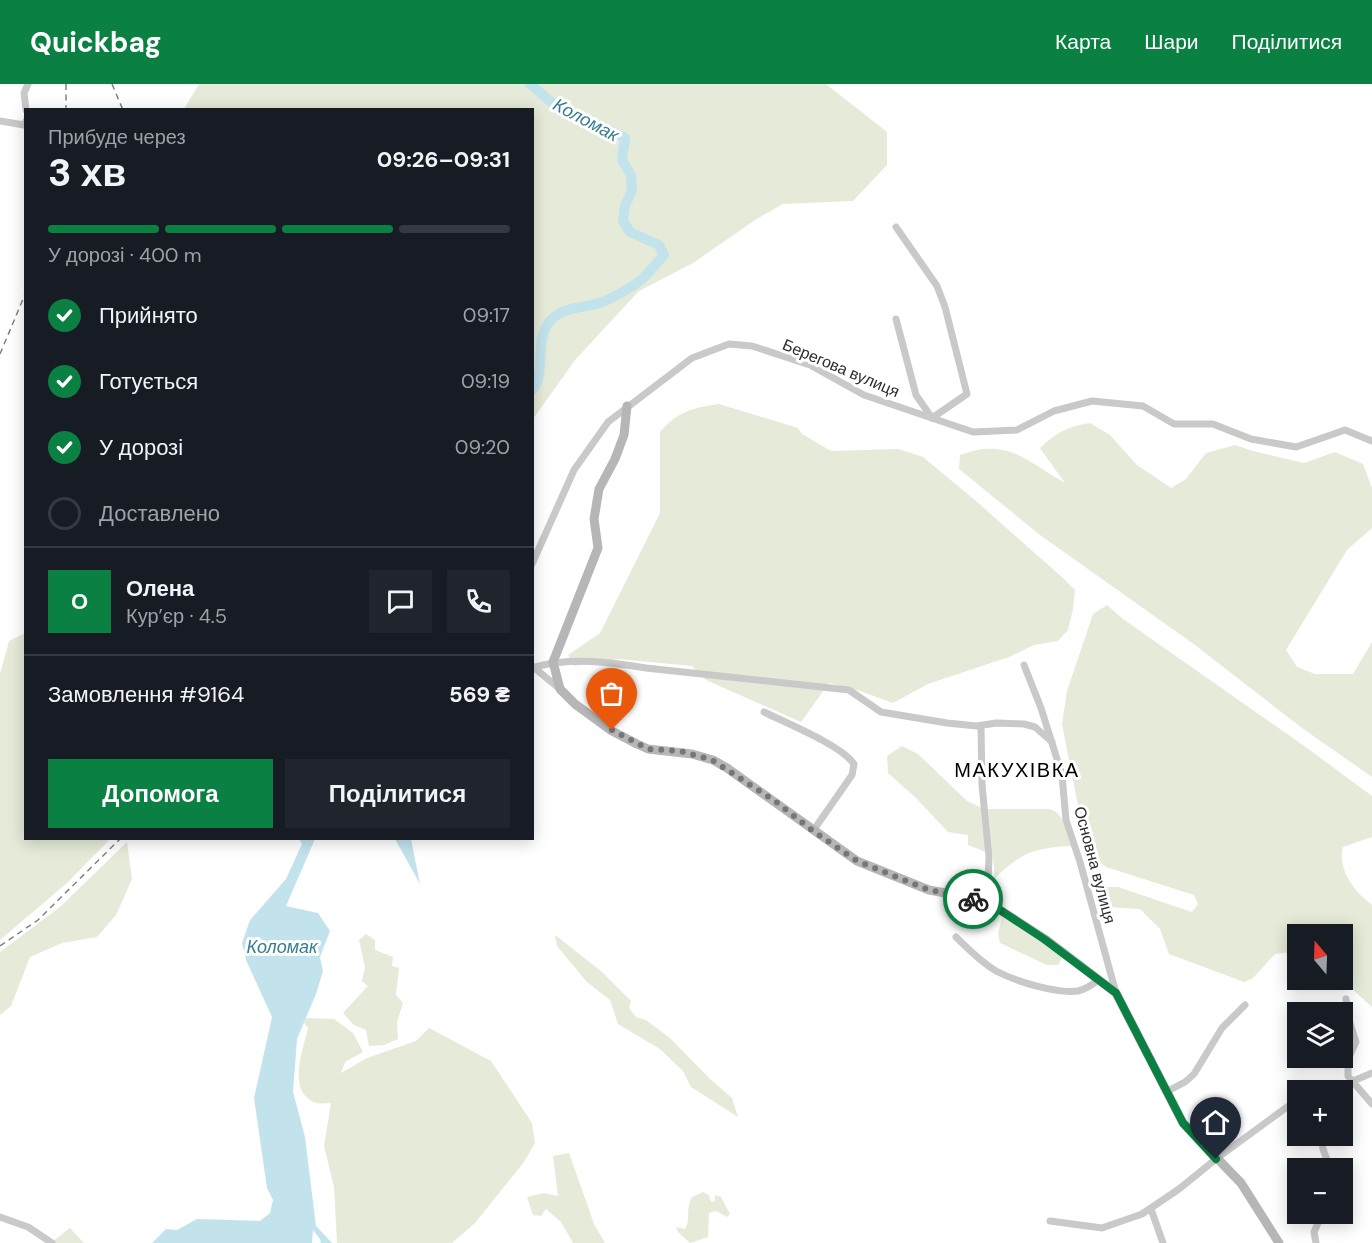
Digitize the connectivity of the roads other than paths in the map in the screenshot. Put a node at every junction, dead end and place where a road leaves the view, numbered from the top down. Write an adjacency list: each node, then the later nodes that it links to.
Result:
1 (28, 84): 2 (street)
2 (26, 108)
3 (0, 121): 4 (street)
4 (24, 124)
5 (896, 227): 8 (street)
6 (896, 319): 8 (street)
7 (627, 406): 8 (street, Берегова вулиця); 10 (street, Берегова вулиця); 11 (street)
8 (932, 418): 9 (street, Берегова вулиця)
9 (1372, 441)
10 (534, 560)
11 (553, 662): 13 (street); 14 (street); 16 (street)
12 (1024, 665): 17 (street, Основна вулиця)
13 (534, 667): 14 (street)
14 (560, 689): 18 (street)
15 (765, 712): 18 (street)
16 (981, 726): 17 (street); 19 (street)
17 (1052, 742): 22 (street, Основна вулиця)
18 (813, 831): 19 (street)
19 (999, 909): 21 (street)
20 (956, 936): 21 (street)
21 (1098, 980): 22 (street)
22 (1116, 993): 29 (street)
23 (1346, 999): 26 (street)
24 (1245, 1005): 29 (street)
25 (1372, 1073): 27 (street)
26 (1350, 1080)
27 (1353, 1082)
28 (1353, 1084): 30 (street)
29 (1166, 1092): 32 (street)
30 (1372, 1104)
31 (1287, 1107): 32 (street)
32 (1216, 1159): 33 (street); 39 (street)
33 (1151, 1209): 35 (street); 38 (street)
34 (0, 1217): 37 (street)
35 (1050, 1221)
36 (1318, 1224): 40 (street)
37 (52, 1243)
38 (1163, 1243)
39 (1279, 1243)
40 (1316, 1243)

